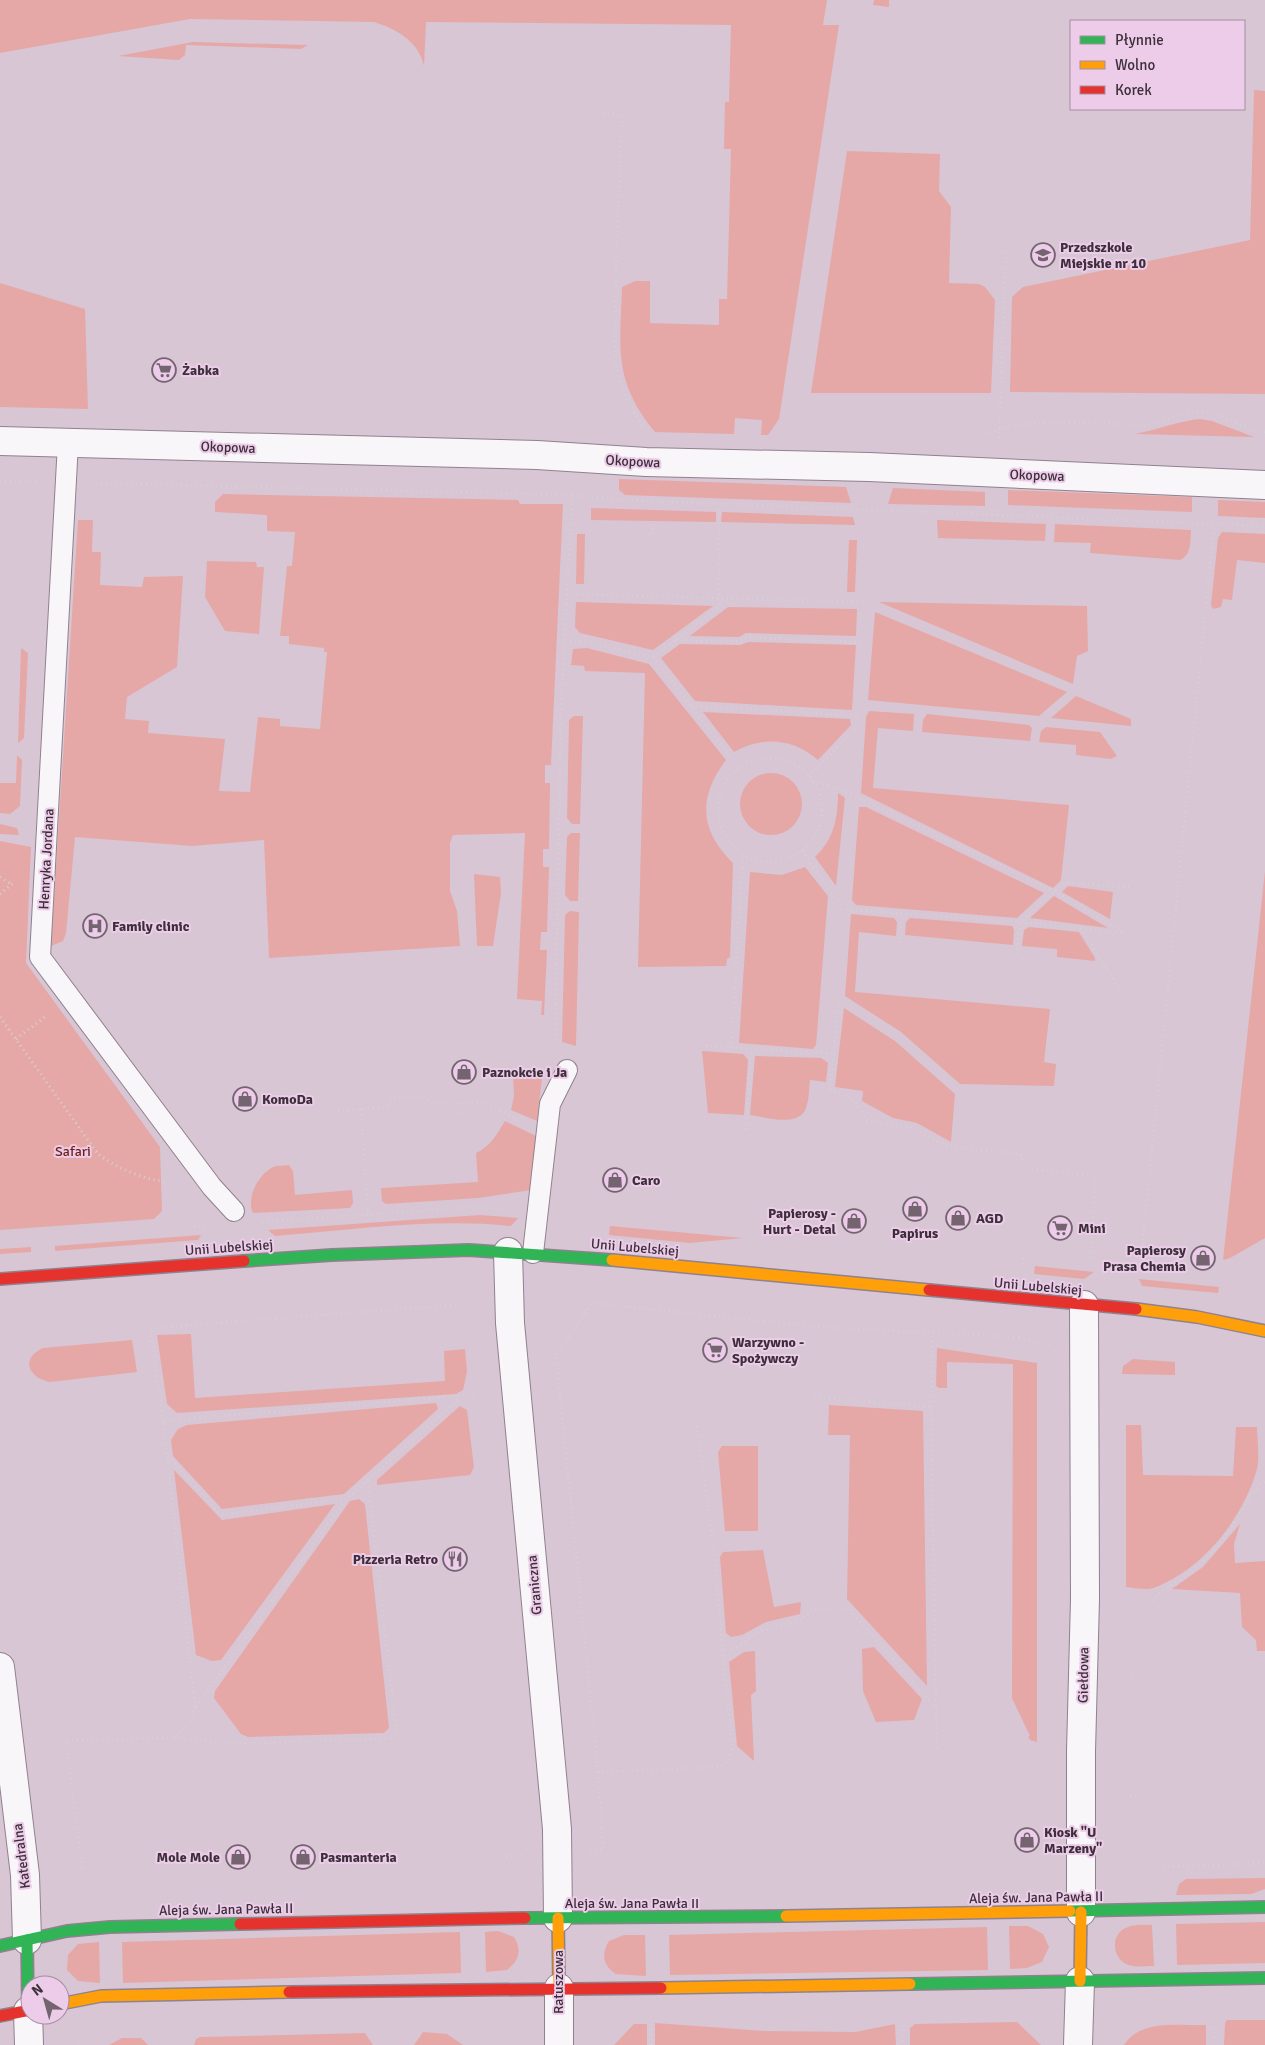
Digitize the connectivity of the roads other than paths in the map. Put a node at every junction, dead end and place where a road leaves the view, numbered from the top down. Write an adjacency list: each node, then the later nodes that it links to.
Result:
1 (0, 441): 2 (street, Okopowa)
2 (68, 443): 3 (street, Okopowa); 5 (lane, Henryka Jordana)
3 (1265, 484)
4 (567, 1070): 6 (lane)
5 (234, 1211)
6 (521, 1253): 7 (street, Unii Lubelskiej); 8 (street, Unii Lubelskiej); 13 (street, Graniczna)
7 (0, 1278)
8 (1084, 1305): 9 (street, Unii Lubelskiej); 12 (street, Giełdowa)
9 (1265, 1331)
10 (0, 1667): 14 (street, Katedralna)
11 (1265, 1907): 12 (street, Aleja św. Jana Pawła II)
12 (1081, 1912): 13 (street, Aleja św. Jana Pawła II); 18 (street, Giełdowa)
13 (558, 1918): 14 (street, Aleja św. Jana Pawła II); 19 (street, Ratuszowa)
14 (28, 1940): 15 (street, Aleja św. Jana Pawła II); 16 (street, Katedralna)
15 (0, 1946)
16 (28, 1975)
17 (1265, 1978): 18 (street)
18 (1080, 1981): 19 (street); 26 (street, Giełdowa)
19 (559, 1988): 20 (street); 25 (street, Ratuszowa)
20 (70, 2002)
21 (20, 2013): 22 (street)
22 (0, 2016)
23 (29, 2025): 24 (street, Katedralna)
24 (29, 2045)
25 (559, 2045)
26 (1078, 2045)

